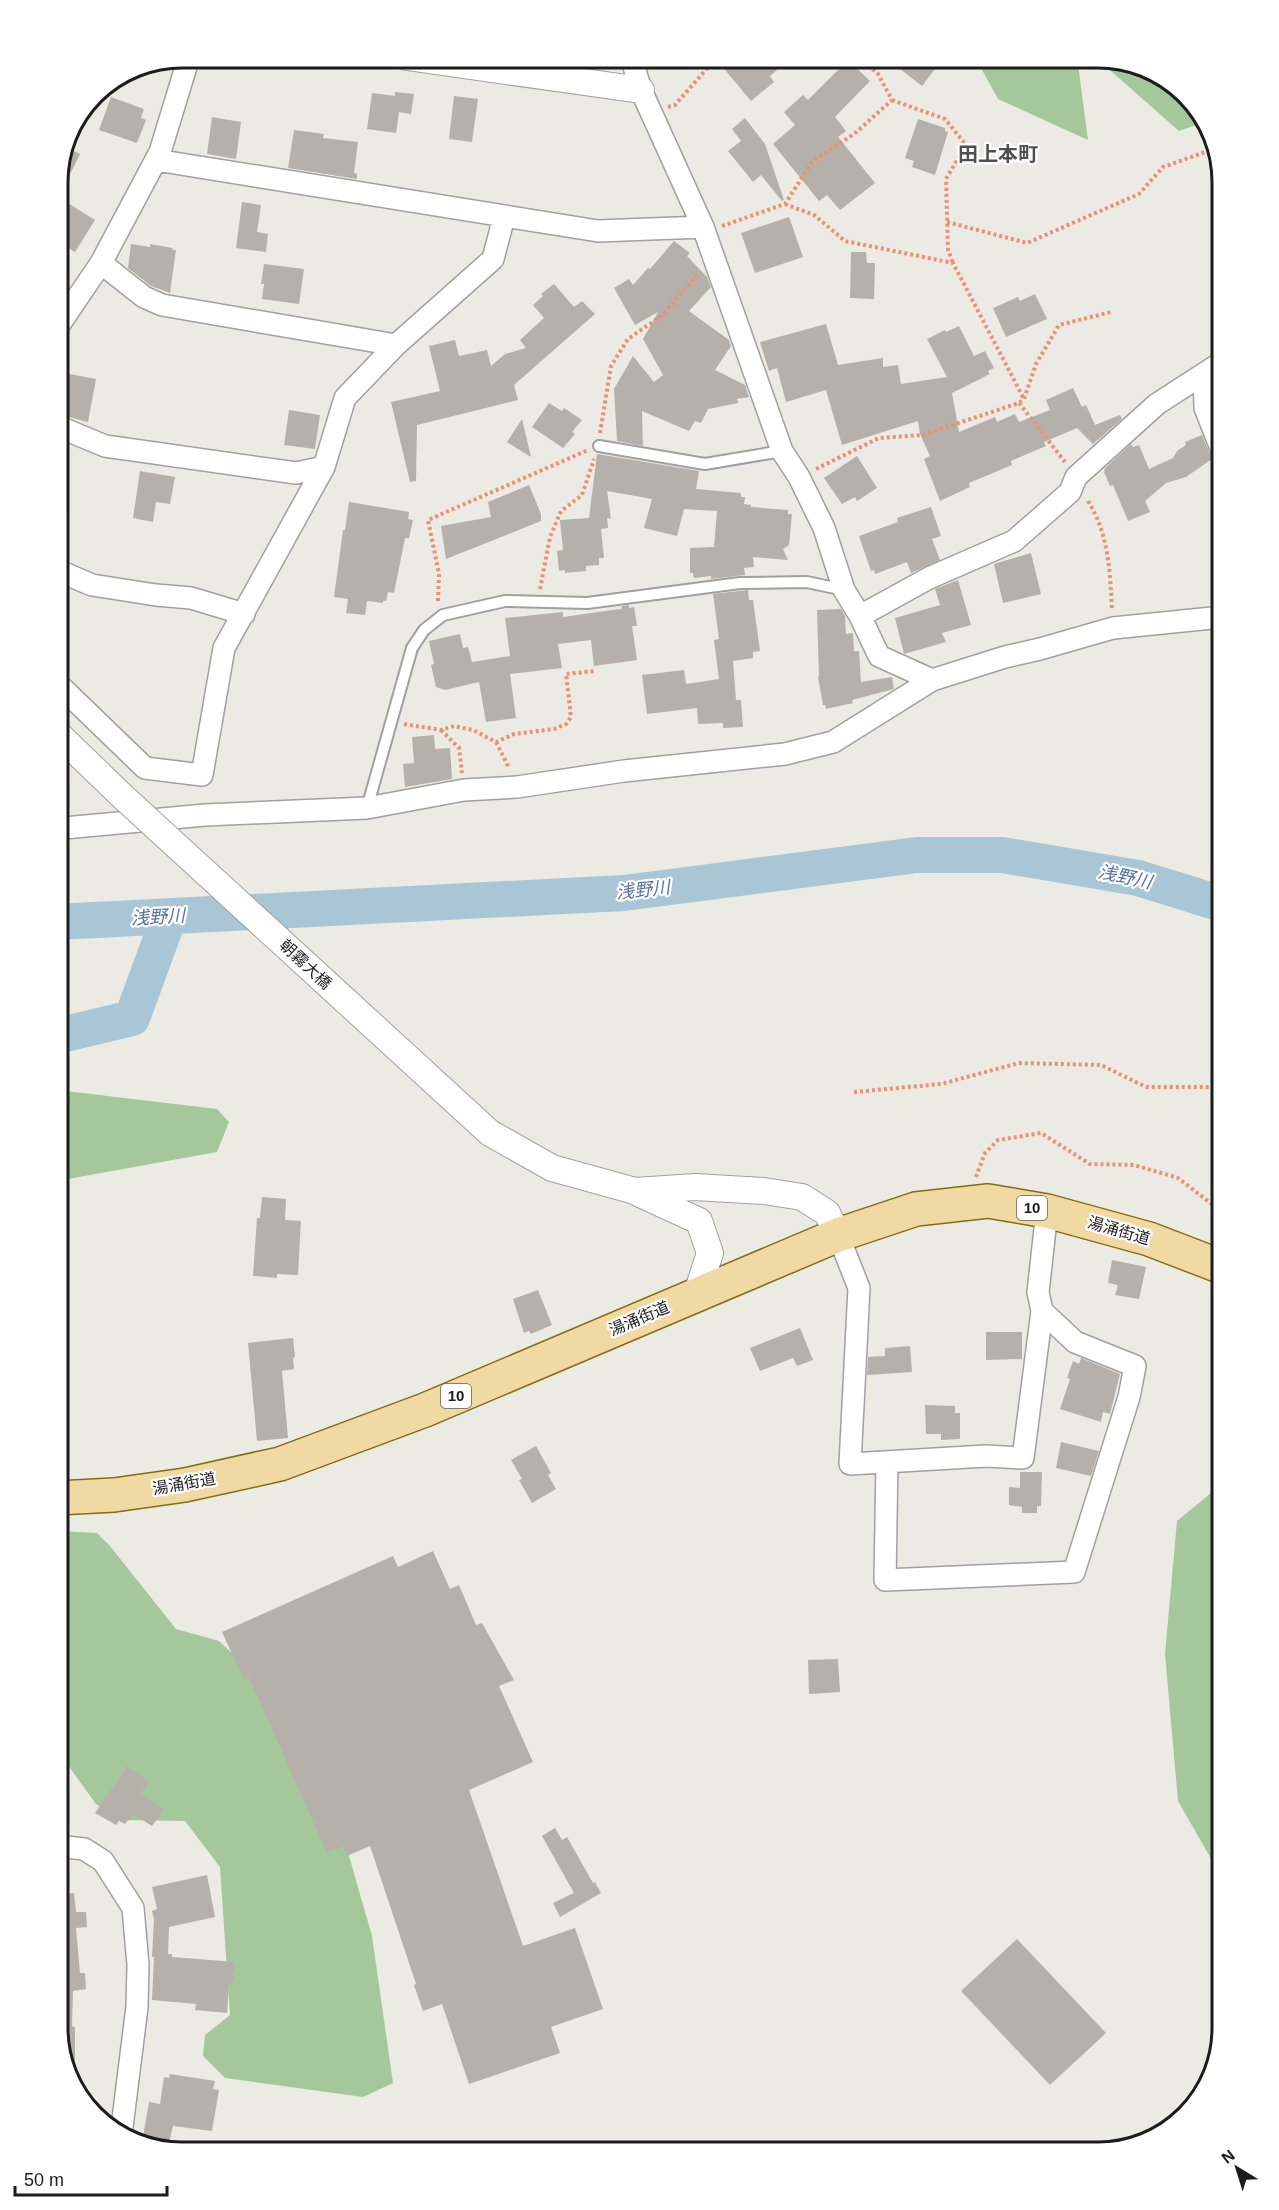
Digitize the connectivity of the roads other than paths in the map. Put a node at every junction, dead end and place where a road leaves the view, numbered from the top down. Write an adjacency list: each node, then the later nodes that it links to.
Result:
1 (185, 68): 5 (street)
2 (485, 68): 4 (street)
3 (634, 68): 4 (street)
4 (641, 90): 7 (street)
5 (156, 160): 6 (street); 8 (street)
6 (504, 217): 7 (street); 10 (street)
7 (703, 227): 16 (street)
8 (101, 263): 9 (street); 10 (street)
9 (68, 312)
10 (396, 345): 17 (street)
11 (1212, 368): 12 (street)
12 (1203, 374): 13 (street); 21 (street)
13 (1212, 426)
14 (68, 431): 17 (street)
15 (598, 446): 16 (lane)
16 (782, 451): 19 (street)
17 (324, 467): 20 (street)
18 (68, 575): 20 (street)
19 (844, 590): 21 (street); 26 (lane)
20 (244, 614): 24 (street)
21 (860, 616): 23 (street)
22 (1212, 617): 23 (street)
23 (932, 680): 26 (street)
24 (68, 694)
25 (68, 744): 28 (street, 朝霧大橋, bridge)
26 (367, 808): 27 (street)
27 (68, 829)
28 (635, 1191): 30 (street); 32 (street)
29 (1047, 1211): 30 (main road, 湯涌街道 / 10); 31 (main road, 湯涌街道 / 10); 33 (street)
30 (838, 1235): 32 (main road, 湯涌街道 / 10); 34 (street)
31 (1212, 1263)
32 (697, 1293): 35 (main road, 湯涌街道 / 10)
33 (1042, 1311): 34 (street); 34 (street)
34 (887, 1462)
35 (68, 1497)
36 (68, 1847): 37 (street)
37 (119, 2124)

